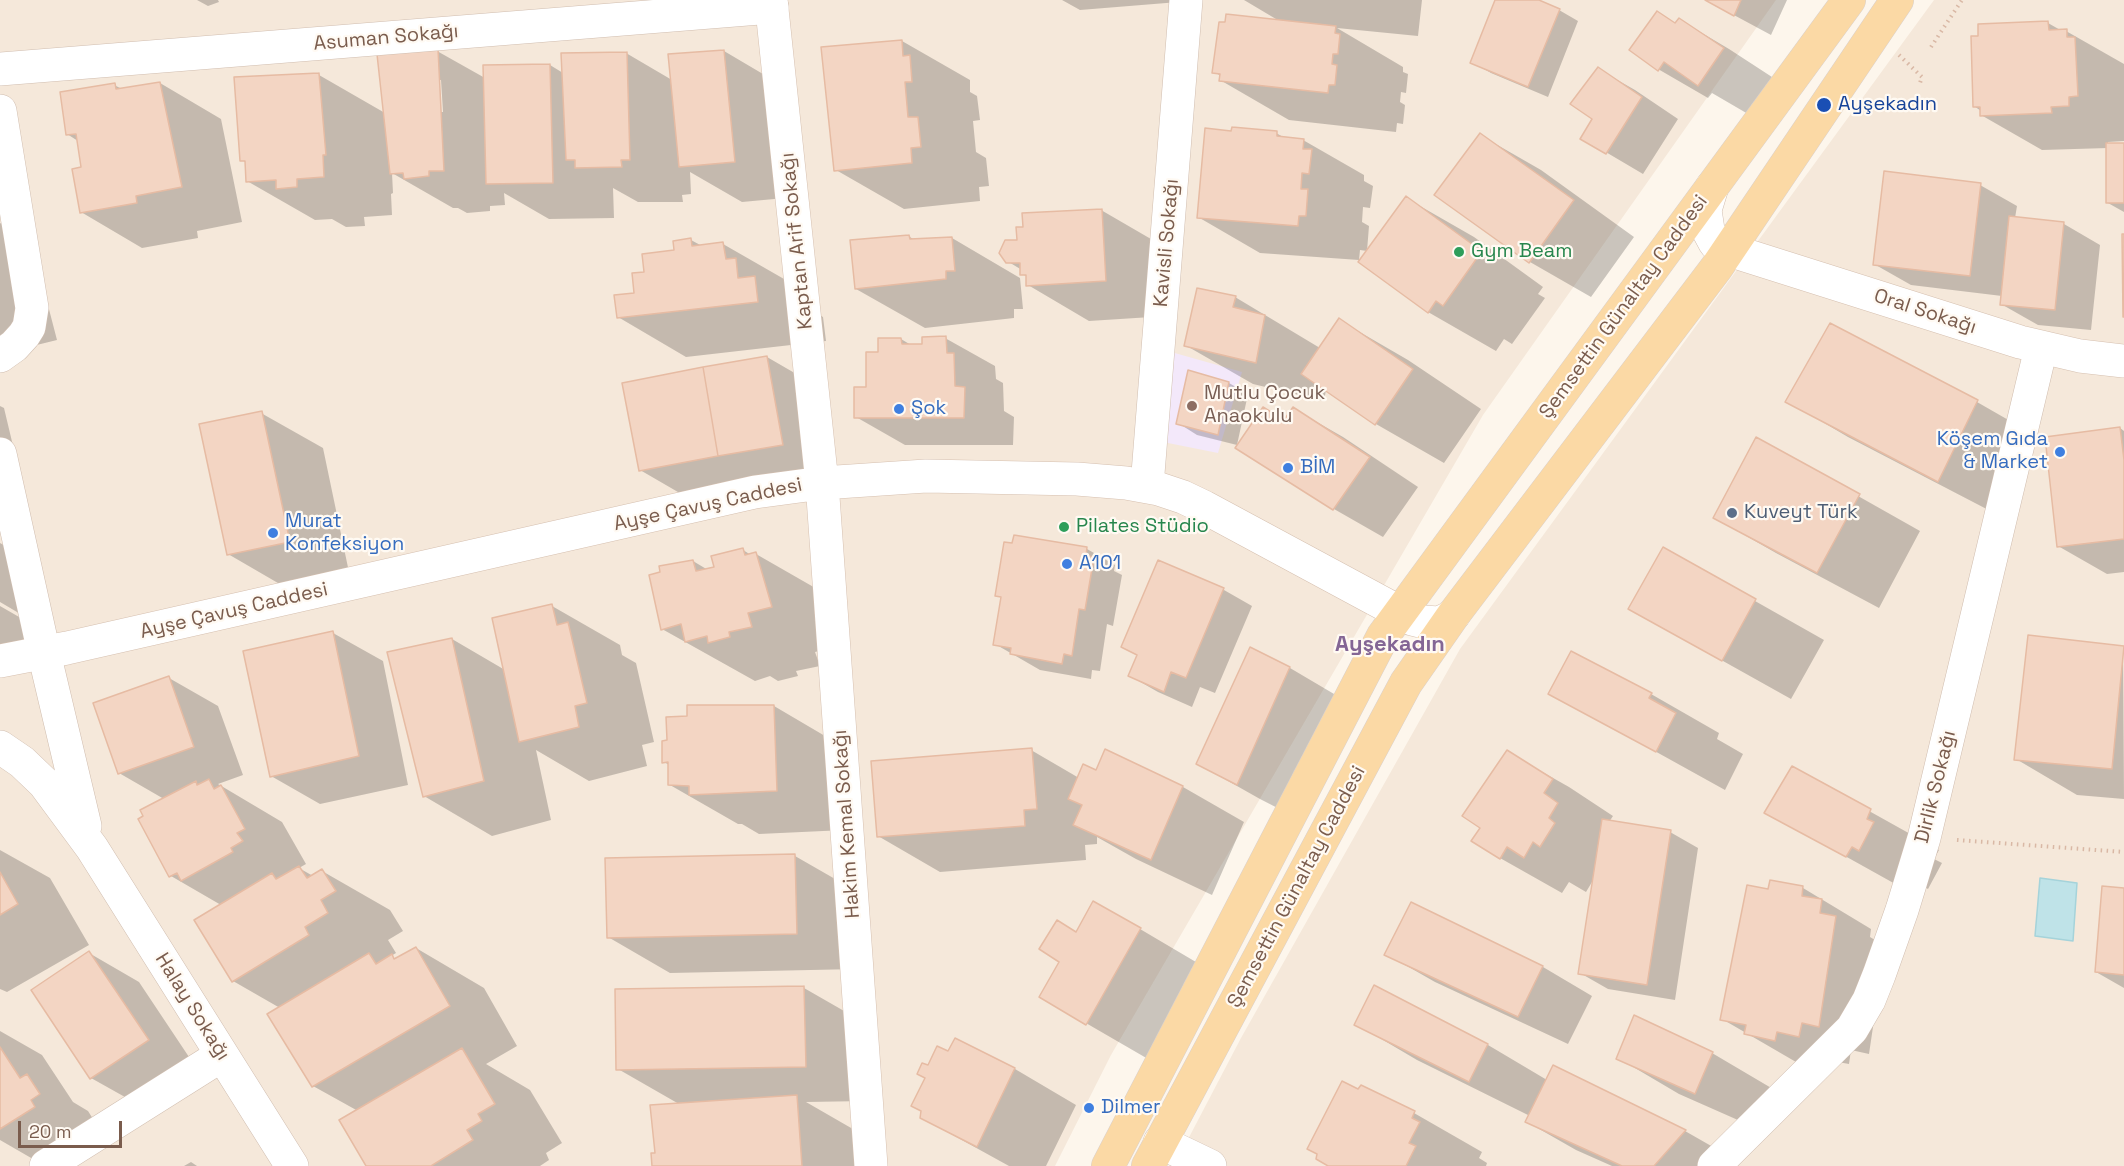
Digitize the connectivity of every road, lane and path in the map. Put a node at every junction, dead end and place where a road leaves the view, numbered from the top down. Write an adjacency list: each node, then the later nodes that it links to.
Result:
1 (1186, 0): 16 (street, Kavisli Sokağı)
2 (1849, 0): 9 (main road, Şemsettin Günaltay Caddesi)
3 (1897, 0): 10 (main road, Şemsettin Günaltay Caddesi)
4 (1962, 0): 6 (path)
5 (771, 4): 7 (street, Asuman Sokağı); 15 (street, Kaptan Arif Sokağı)
6 (1931, 47)
7 (0, 69)
8 (0, 111): 12 (street)
9 (1712, 187): 10 (street); 17 (main road, Şemsettin Günaltay Caddesi)
10 (1729, 250): 11 (street, Oral Sokağı); 18 (main road, Şemsettin Günaltay Caddesi)
11 (2041, 348): 13 (street, Oral Sokağı); 22 (street, Dirlik Sokağı)
12 (0, 356)
13 (2124, 361)
14 (0, 454): 19 (street, Halay Sokağı)
15 (822, 483): 16 (street, Ayşe Çavuş Caddesi); 19 (street, Ayşe Çavuş Caddesi); 29 (street, Hakim Kemal Sokağı)
16 (1147, 486): 17 (street, Ayşe Çavuş Caddesi)
17 (1400, 613): 18 (street); 30 (main road, Şemsettin Günaltay Caddesi)
18 (1454, 614): 26 (main road, Şemsettin Günaltay Caddesi)
19 (44, 653): 20 (street, Ayşe Çavuş Caddesi); 23 (street, Halay Sokağı)
20 (0, 661)
21 (0, 747): 23 (street, Halay Sokağı)
22 (1924, 838): 24 (path); 32 (street, Dirlik Sokağı)
23 (92, 848): 25 (street, Halay Sokağı)
24 (2124, 852)
25 (222, 1055): 27 (street); 28 (street, Halay Sokağı)
26 (1154, 1154): 31 (street)
27 (46, 1166)
28 (292, 1166)
29 (871, 1166)
30 (1108, 1166)
31 (1210, 1166)
32 (1714, 1166)

